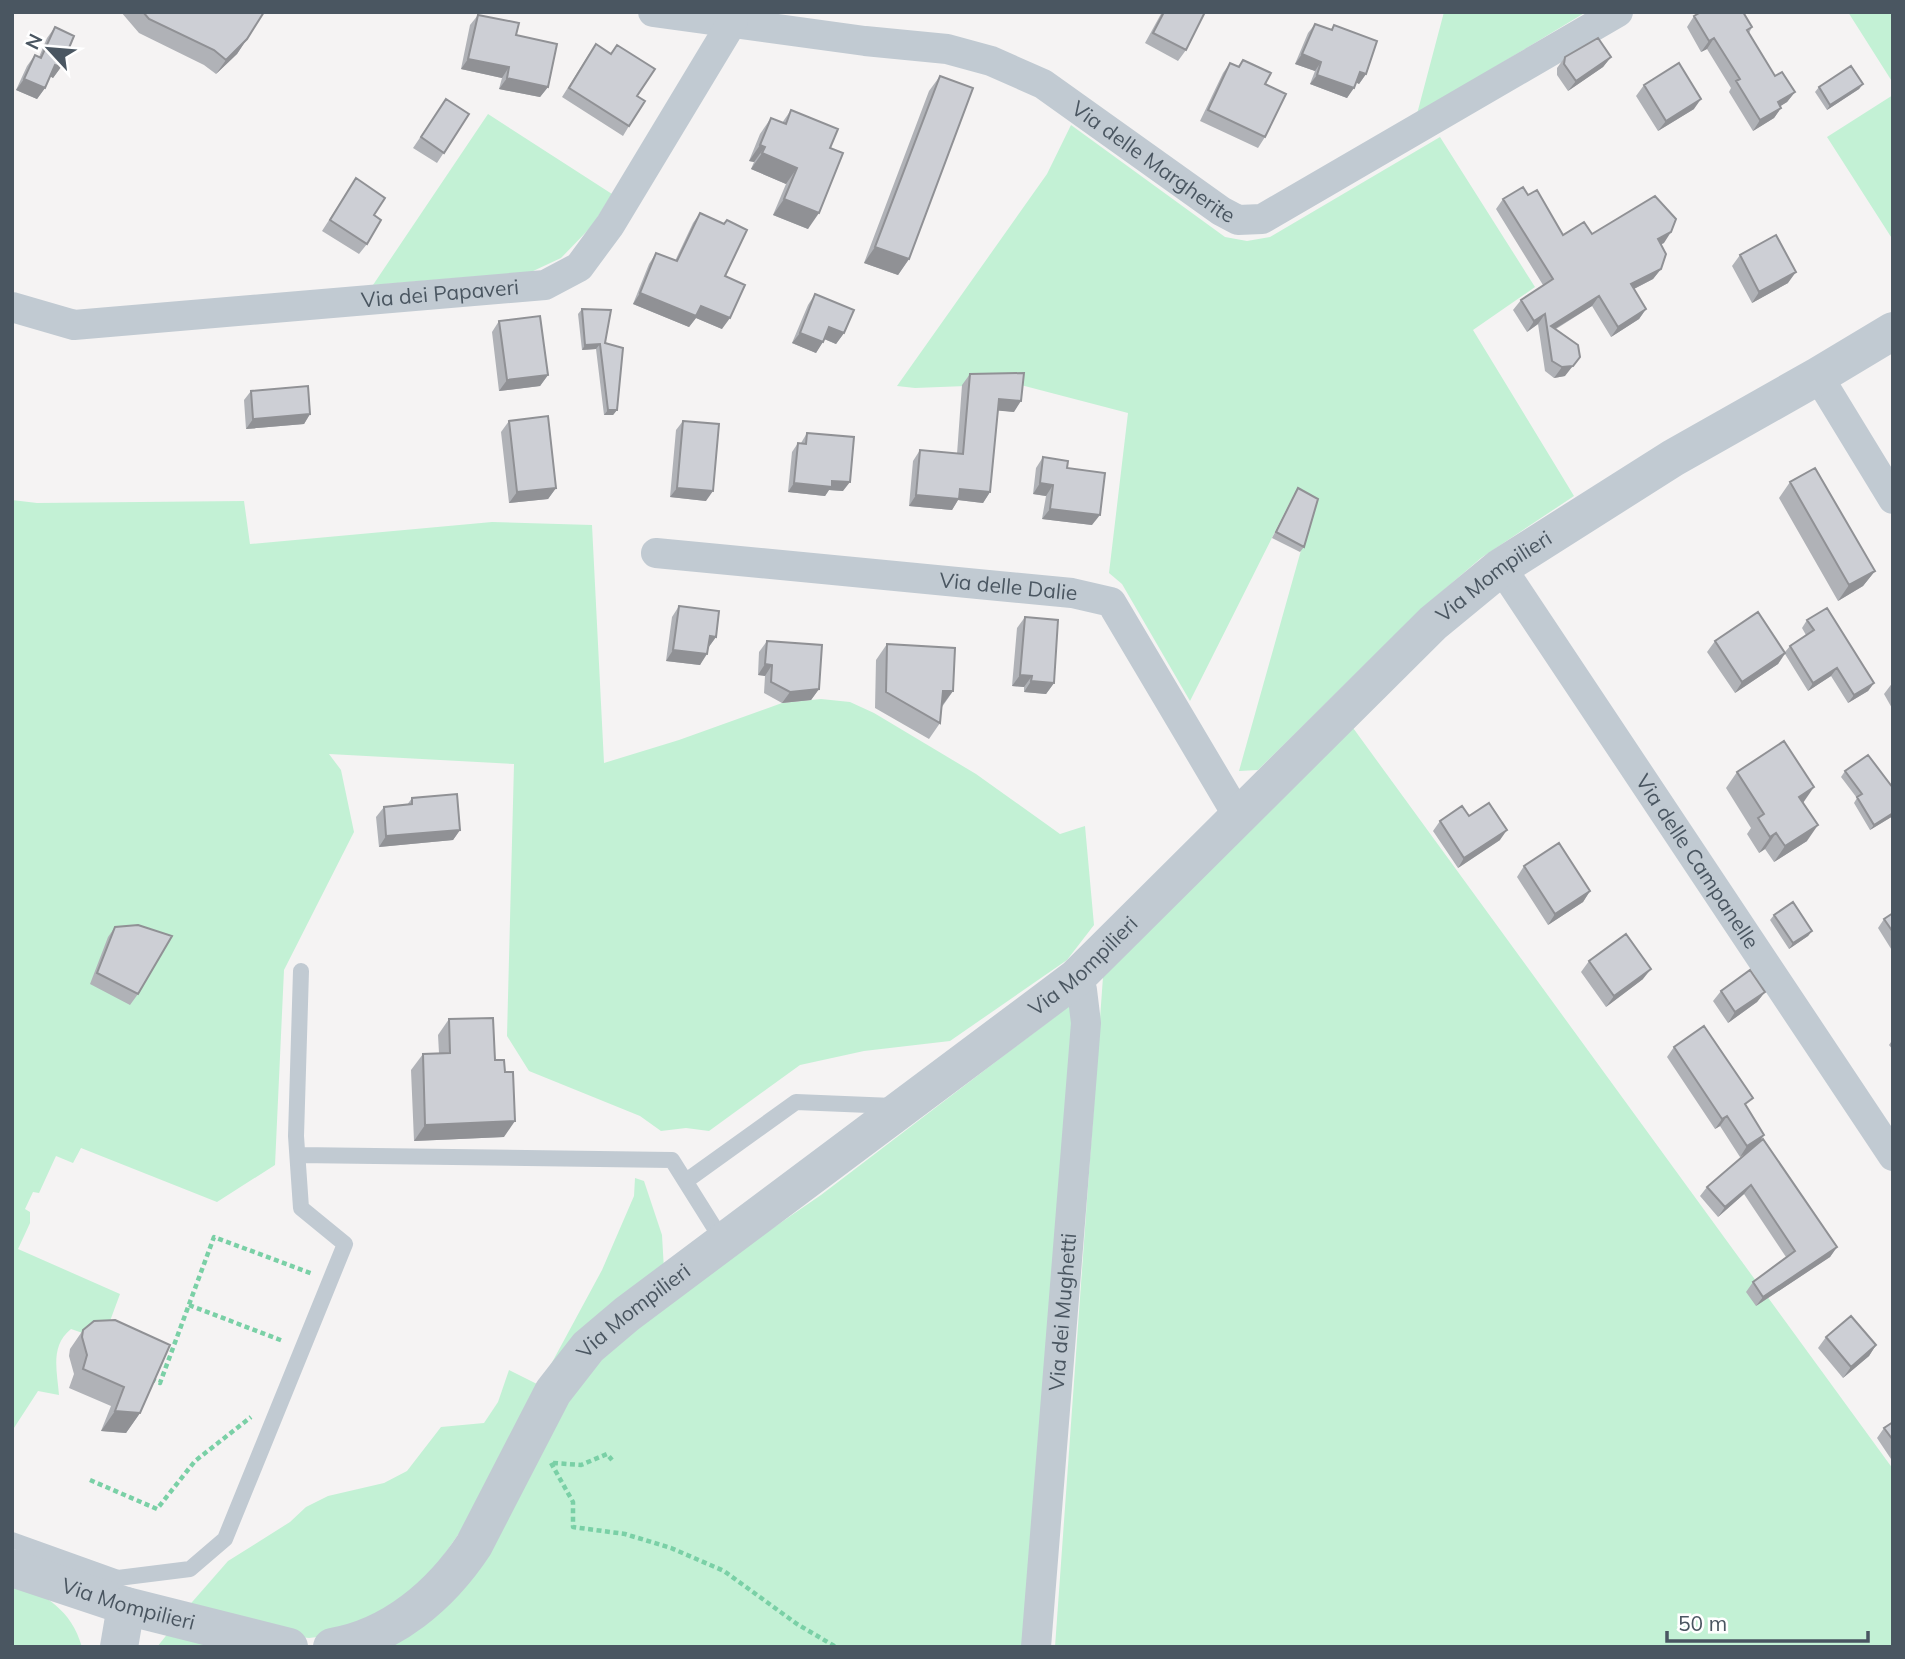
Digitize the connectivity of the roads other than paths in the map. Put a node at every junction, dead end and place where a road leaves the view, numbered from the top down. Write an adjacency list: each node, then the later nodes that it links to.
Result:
1 (1618, 12): 3 (street, Via delle Margherite)
2 (664, 13): 3 (street, Via delle Margherite)
3 (733, 21): 4 (street, Via dei Papaveri)
4 (12, 307)
5 (1893, 331): 6 (street, Via Mompilieri)
6 (1818, 376): 7 (street); 9 (street, Via Mompilieri)
7 (1893, 499)
8 (656, 553): 10 (street, Via delle Dalie)
9 (1502, 567): 10 (street, Via Mompilieri); 15 (street, Via delle Campanelle)
10 (1238, 816): 12 (street, Via Mompilieri)
11 (301, 971): 14 (lane)
12 (1076, 978): 13 (street, Via Mompilieri); 24 (street, Via dei Mughetti)
13 (906, 1106): 16 (lane); 17 (street, Via Mompilieri)
14 (298, 1155): 16 (lane); 18 (lane)
15 (1893, 1156)
16 (685, 1181): 17 (lane)
17 (724, 1243): 23 (street, Via Mompilieri)
18 (12, 1540)
19 (12, 1567): 20 (street, Via Mompilieri)
20 (126, 1606): 21 (street); 22 (street, Via Mompilieri)
21 (119, 1647)
22 (289, 1647)
23 (332, 1647)
24 (1036, 1647)

